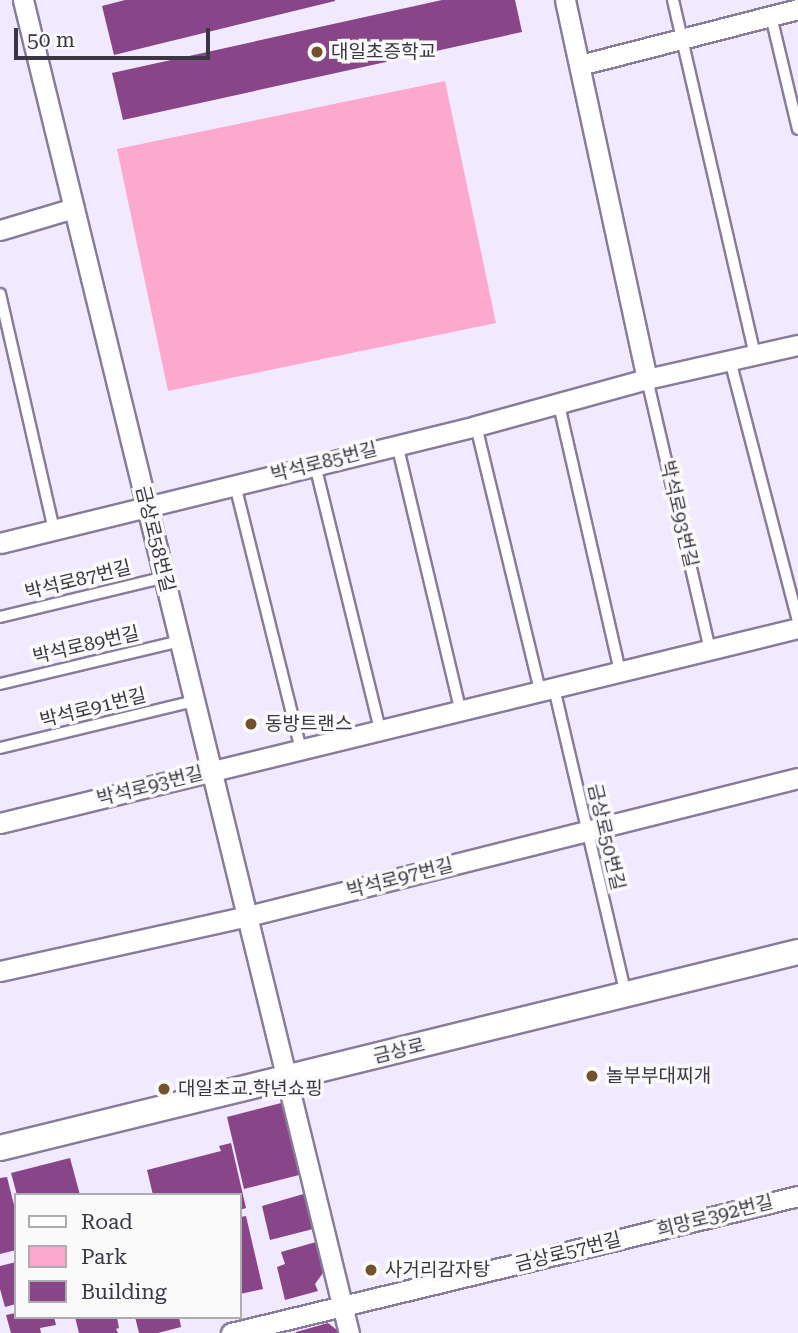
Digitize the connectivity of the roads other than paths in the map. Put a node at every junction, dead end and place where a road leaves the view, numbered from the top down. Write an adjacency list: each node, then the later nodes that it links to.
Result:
1 (23, 0): 9 (street, 금상로58번길)
2 (565, 0): 7 (street)
3 (673, 0): 6 (lane)
4 (798, 9): 5 (street)
5 (771, 16): 6 (street); 8 (lane)
6 (683, 39): 7 (street); 13 (lane)
7 (580, 65): 15 (street)
8 (798, 129)
9 (74, 208): 10 (street); 21 (street, 금상로58번길)
10 (0, 230)
11 (0, 294): 22 (lane)
12 (798, 345): 13 (street, 박석로85번길)
13 (755, 355): 14 (street, 박석로85번길)
14 (730, 360): 15 (street, 박석로85번길); 26 (lane)
15 (647, 379): 16 (street, 박석로85번길); 29 (lane, 박석로93번길)
16 (559, 405): 17 (street, 박석로85번길); 30 (lane)
17 (476, 426): 18 (street, 박석로85번길); 32 (lane)
18 (397, 443): 19 (street, 박석로85번길); 34 (lane)
19 (315, 465): 20 (street, 박석로85번길); 35 (lane)
20 (234, 484): 21 (street, 박석로85번길); 37 (lane)
21 (146, 505): 22 (street, 박석로85번길); 24 (street, 금상로58번길)
22 (54, 529): 23 (street, 박석로85번길)
23 (0, 543)
24 (165, 577): 25 (lane, 박석로87번길); 28 (street, 금상로58번길)
25 (0, 617)
26 (798, 621)
27 (798, 628): 29 (street, 박석로93번길)
28 (181, 640): 31 (lane, 박석로89번길); 33 (street, 금상로58번길)
29 (710, 649): 30 (street, 박석로93번길)
30 (620, 672): 32 (street, 박석로93번길)
31 (0, 684)
32 (547, 690): 34 (street, 박석로93번길); 41 (lane, 금상로50번길)
33 (195, 701): 36 (lane, 박석로91번길); 38 (street, 금상로58번길)
34 (460, 709): 35 (street, 박석로93번길)
35 (380, 729): 37 (street, 박석로93번길)
36 (0, 748)
37 (301, 749): 38 (street, 박석로93번길)
38 (213, 770): 40 (street, 박석로93번길); 42 (street, 금상로58번길)
39 (798, 778): 41 (street, 박석로97번길)
40 (0, 823)
41 (587, 831): 42 (street, 박석로97번길); 45 (lane, 금상로50번길)
42 (248, 916): 44 (street, 박석로97번길); 46 (street, 금상로58번길)
43 (798, 952): 45 (street, 금상로)
44 (0, 971)
45 (626, 994): 46 (street, 금상로)
46 (288, 1079): 47 (street, 금상로); 50 (street)
47 (0, 1148)
48 (798, 1196): 49 (street, 희망로392번길)
49 (632, 1236): 50 (street, 금상로57번길)
50 (341, 1307): 51 (street, 금상로57번길); 52 (street)
51 (231, 1333)
52 (349, 1333)

